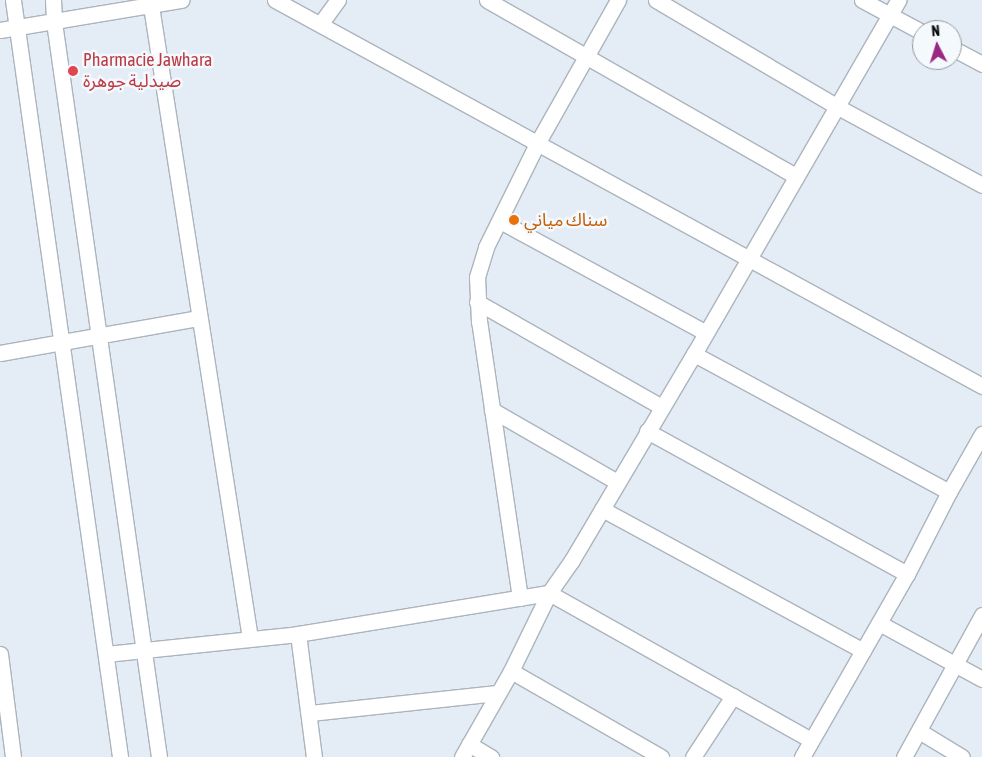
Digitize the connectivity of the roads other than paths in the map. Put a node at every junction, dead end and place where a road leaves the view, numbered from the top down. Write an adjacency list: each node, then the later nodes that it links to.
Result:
1 (13, 0): 16 (street)
2 (53, 0): 13 (street)
3 (182, 0): 11 (street)
4 (275, 0): 14 (street)
5 (338, 0): 14 (street)
6 (488, 0): 18 (street)
7 (618, 0): 18 (street)
8 (656, 0): 20 (street)
9 (862, 0): 12 (street)
10 (898, 0): 12 (street)
11 (153, 3): 13 (street); 27 (street)
12 (889, 15): 15 (street); 20 (street)
13 (54, 22): 16 (street); 29 (street)
14 (321, 24): 21 (street)
15 (912, 27)
16 (8, 29): 30 (street)
17 (962, 53): 19 (street)
18 (586, 57): 21 (street); 22 (street)
19 (982, 64)
20 (836, 106): 22 (street); 23 (street)
21 (538, 142): 24 (street); 25 (street)
22 (796, 176): 25 (street)
23 (982, 185)
24 (500, 221): 26 (street); 28 (street)
25 (749, 258): 28 (street); 33 (street)
26 (477, 302): 34 (street); 35 (street)
27 (199, 318): 29 (street); 47 (street)
28 (706, 333): 32 (street)
29 (99, 336): 30 (street); 48 (street)
30 (62, 343): 31 (street); 51 (street)
31 (0, 353)
32 (694, 354): 34 (street); 39 (street)
33 (982, 386)
34 (662, 407): 36 (street)
35 (492, 410): 38 (street); 43 (street)
36 (647, 432): 38 (street); 41 (street)
37 (982, 434): 39 (street)
38 (617, 482): 40 (street)
39 (949, 492): 41 (street)
40 (602, 509): 42 (street); 49 (street)
41 (907, 574): 45 (street)
42 (549, 593): 43 (street); 53 (street); 56 (street)
43 (520, 598): 46 (street)
44 (982, 615): 52 (street)
45 (879, 623): 49 (street); 52 (street)
46 (298, 634): 47 (street); 57 (street)
47 (250, 638): 48 (street)
48 (142, 650): 51 (street); 64 (street)
49 (863, 651): 60 (street)
50 (0, 654): 58 (street)
51 (106, 654): 63 (street)
52 (956, 665): 54 (street); 59 (street)
53 (511, 671): 55 (street); 67 (street)
54 (982, 679)
55 (497, 693): 57 (street); 61 (street)
56 (733, 696): 60 (street); 68 (street)
57 (310, 713): 65 (street)
58 (4, 724): 62 (street)
59 (919, 731): 70 (street); 71 (street)
60 (812, 740): 69 (street)
61 (465, 751): 66 (street)
62 (13, 757)
63 (120, 757)
64 (159, 757)
65 (314, 757)
66 (491, 757)
67 (661, 757)
68 (694, 757)
69 (802, 757)
70 (904, 757)
71 (962, 757)

